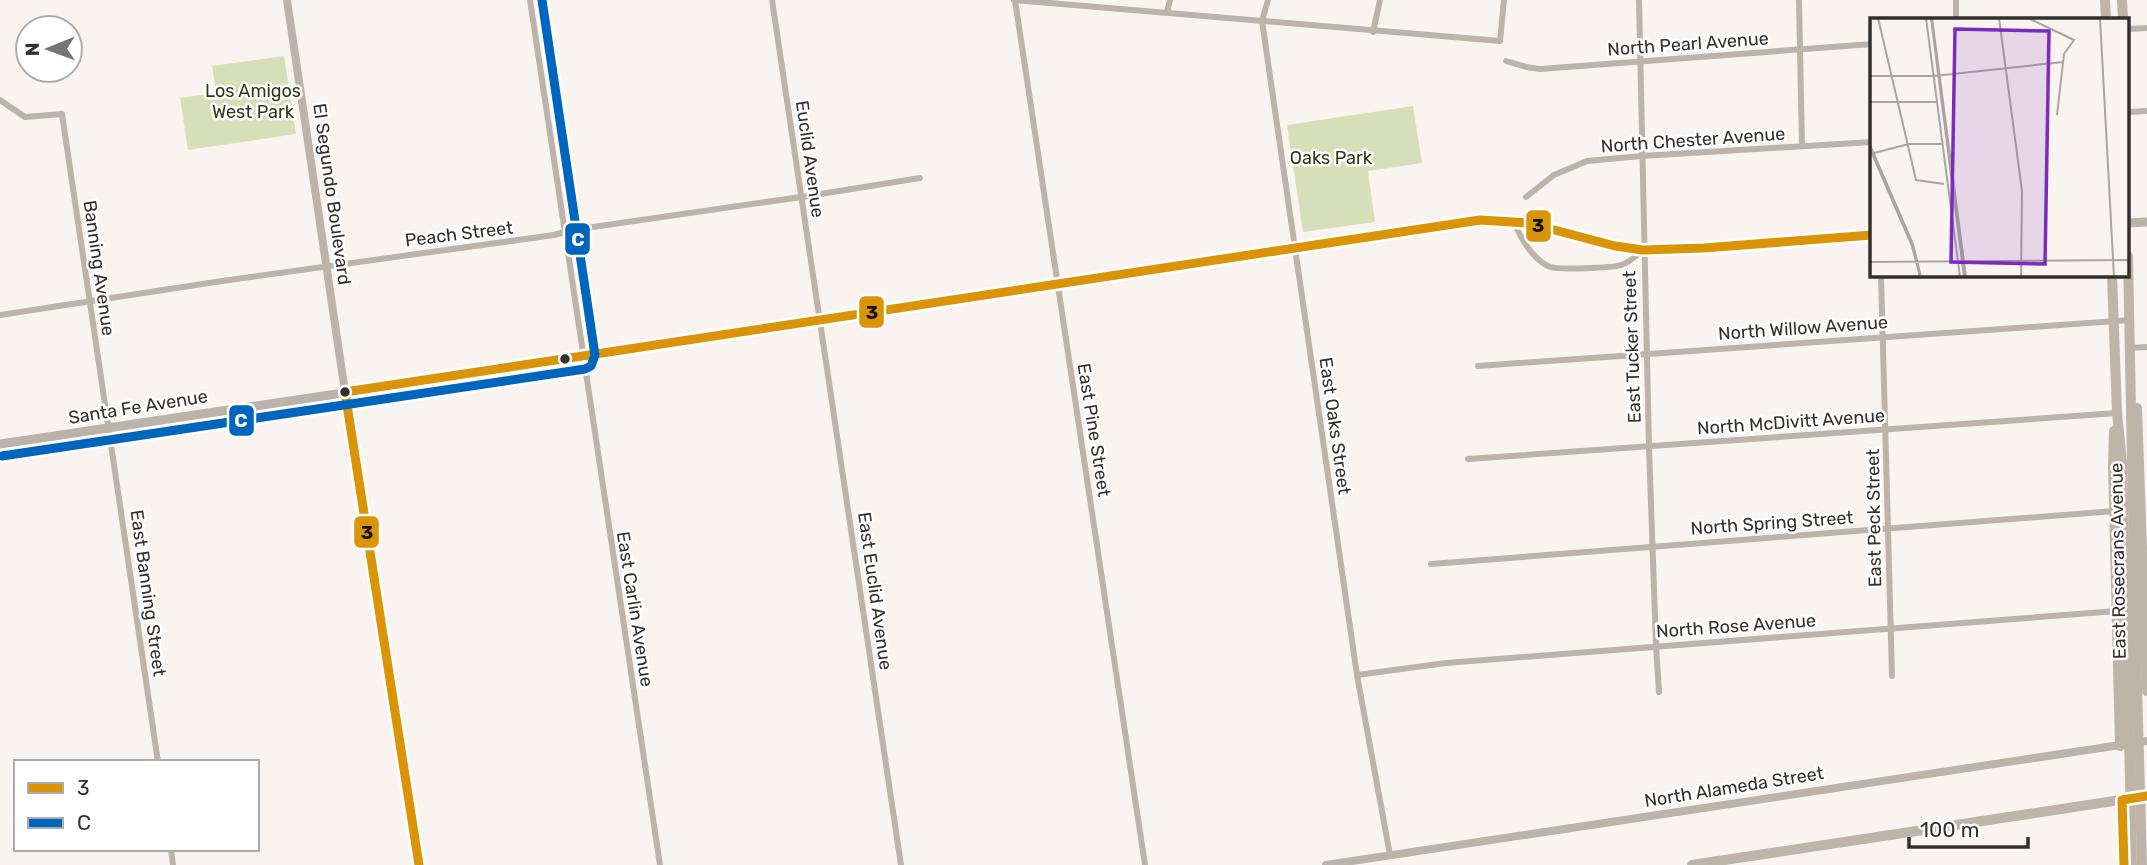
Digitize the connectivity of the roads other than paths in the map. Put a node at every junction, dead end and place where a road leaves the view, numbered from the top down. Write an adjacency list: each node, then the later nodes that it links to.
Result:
1 (287, 0): 36 (street, El Segundo Boulevard)
2 (530, 0): 32 (street, East Carlin Avenue)
3 (772, 0): 29 (street, Euclid Avenue)
4 (1014, 0): 14 (street); 40 (street, East Pine Street)
5 (1170, 0): 14 (street)
6 (1268, 0): 18 (street, East Oaks Street)
7 (1380, 0): 19 (street)
8 (1504, 0): 19 (street)
9 (1639, 0): 23 (street, East Tucker Street)
10 (1799, 0): 21 (street)
11 (1956, 0): 15 (street)
12 (2105, 0): 16 (main road)
13 (2122, 0): 17 (main road)
14 (1167, 12): 18 (street)
15 (1956, 18)
16 (2106, 18)
17 (2123, 18)
18 (1262, 21): 19 (street); 34 (street, East Oaks Street)
19 (1373, 32)
20 (1870, 44): 21 (street, North Pearl Avenue)
21 (1800, 50): 23 (street, North Pearl Avenue); 26 (street)
22 (1506, 61): 23 (street, North Pearl Avenue)
23 (1641, 62): 27 (street, East Tucker Street)
24 (0, 100): 41 (street, Banning Avenue)
25 (1870, 142): 26 (street, North Chester Avenue)
26 (1802, 146): 27 (street, North Chester Avenue)
27 (1642, 156): 30 (street, North Chester Avenue); 35 (street, East Tucker Street)
28 (920, 178): 29 (street, Peach Street)
29 (802, 197): 32 (street, Peach Street); 44 (street, Euclid Avenue)
30 (1525, 197)
31 (1513, 221): 34 (main road, Santa Fe Avenue); 35 (main road, Santa Fe Avenue); 35 (street)
32 (564, 231): 36 (street, Peach Street); 50 (street, East Carlin Avenue)
33 (1870, 235): 35 (main road)
34 (1294, 249): 40 (main road, Santa Fe Avenue); 69 (street, East Oaks Street)
35 (1643, 250): 49 (street, East Tucker Street)
36 (327, 266): 41 (street, Peach Street); 53 (street, El Segundo Boulevard)
37 (1881, 276): 46 (street, East Peck Street)
38 (2112, 276): 45 (main road, East Rosecrans Avenue)
39 (2129, 276): 43 (main road, East Rosecrans Avenue)
40 (1057, 285): 44 (main road, Santa Fe Avenue); 82 (street, East Pine Street)
41 (90, 301): 42 (street, Peach Street); 55 (street, Banning Avenue)
42 (0, 315)
43 (2130, 320): 45 (street, North Willow Avenue); 48 (main road, East Rosecrans Avenue)
44 (820, 321): 50 (main road, Santa Fe Avenue); 81 (street, East Euclid Avenue)
45 (2114, 321): 46 (street, North Willow Avenue); 54 (main road, East Rosecrans Avenue)
46 (1882, 337): 49 (street, North Willow Avenue); 56 (street, East Peck Street)
47 (2147, 347): 48 (street)
48 (2130, 348): 52 (main road, East Rosecrans Avenue)
49 (1648, 352): 51 (street, North Willow Avenue); 58 (street, East Tucker Street)
50 (583, 357): 53 (main road, Santa Fe Avenue); 80 (street, East Carlin Avenue)
51 (1478, 366)
52 (2131, 377): 59 (main road); 66 (main road, East Rosecrans Avenue)
53 (345, 392): 55 (main road, Santa Fe Avenue); 79 (street, El Segundo Boulevard)
54 (2116, 413): 56 (street, North McDivitt Avenue); 61 (main road); 66 (main road, East Rosecrans Avenue)
55 (109, 428): 57 (main road, Santa Fe Avenue); 75 (street, East Banning Street)
56 (1886, 429): 58 (street, North McDivitt Avenue); 62 (street, East Peck Street)
57 (0, 444)
58 (1649, 447): 60 (street, North McDivitt Avenue); 63 (street, East Tucker Street)
59 (2143, 456): 65 (main road)
60 (1468, 459)
61 (2115, 512): 62 (street, North Spring Street); 66 (main road)
62 (1889, 529): 63 (street, North Spring Street); 67 (street, East Peck Street)
63 (1652, 546): 64 (street, North Spring Street); 68 (street, East Tucker Street)
64 (1431, 564)
65 (2145, 565): 71 (main road)
66 (2126, 611): 67 (street, North Rose Avenue); 74 (main road); 86 (main road, East Rosecrans Avenue, bridge); 87 (main road, East Rosecrans Avenue, bridge)
67 (1890, 628): 68 (street, North Rose Avenue); 70 (street, East Peck Street)
68 (1656, 646): 69 (street, North Rose Avenue); 72 (street, East Tucker Street)
69 (1357, 675): 78 (street, East Oaks Street)
70 (1892, 676)
71 (2147, 691)
72 (1659, 692)
73 (2147, 741): 74 (street, North Alameda Street)
74 (2120, 746): 78 (street, North Alameda Street)
75 (158, 760)
76 (2147, 796): 77 (main road)
77 (2122, 800): 84 (main road); 85 (main road)
78 (1390, 855): 83 (street, North Alameda Street)
79 (419, 865)
80 (660, 865)
81 (901, 865)
82 (1144, 865)
83 (1326, 865)
84 (1692, 865)
85 (2124, 865)
86 (2132, 865)
87 (2142, 865)

